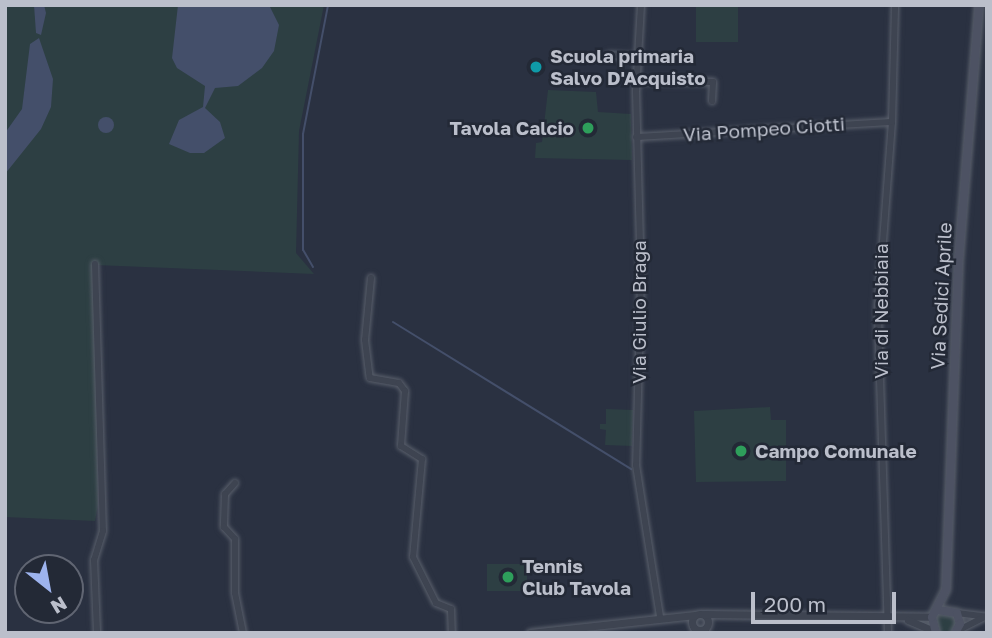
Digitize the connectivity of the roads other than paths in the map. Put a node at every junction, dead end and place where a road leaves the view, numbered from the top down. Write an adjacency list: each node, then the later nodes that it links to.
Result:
1 (640, 5): 5 (street, Via Giulio Braga)
2 (895, 5): 8 (street, Via di Nebbiaia)
3 (979, 5): 13 (main road, Via Sedici Aprile)
4 (609, 55): 5 (street)
5 (638, 57): 6 (street, Via Giulio Braga)
6 (636, 81): 7 (street); 9 (street, Via Giulio Braga)
7 (712, 101)
8 (892, 122): 9 (street, Via Pompeo Ciotti); 19 (street, Via di Nebbiaia)
9 (636, 137): 18 (street, Via Giulio Braga)
10 (95, 264): 25 (street)
11 (371, 278): 27 (street)
12 (235, 483): 26 (street)
13 (946, 589): 14 (main road); 15 (main road)
14 (955, 612): 15 (main road); 17 (street); 24 (main road)
15 (935, 613): 20 (street); 23 (main road)
16 (725, 615): 19 (street); 21 (street); 22 (street)
17 (986, 616): 24 (street)
18 (660, 617): 21 (street); 28 (street)
19 (888, 617): 20 (street); 29 (street, Via di Nebbiaia)
20 (904, 619): 23 (street)
21 (695, 622): 22 (street); 22 (street)
22 (707, 628)
23 (935, 632)
24 (956, 632)
25 (97, 633)
26 (243, 633)
27 (452, 633)
28 (530, 633)
29 (888, 633)

